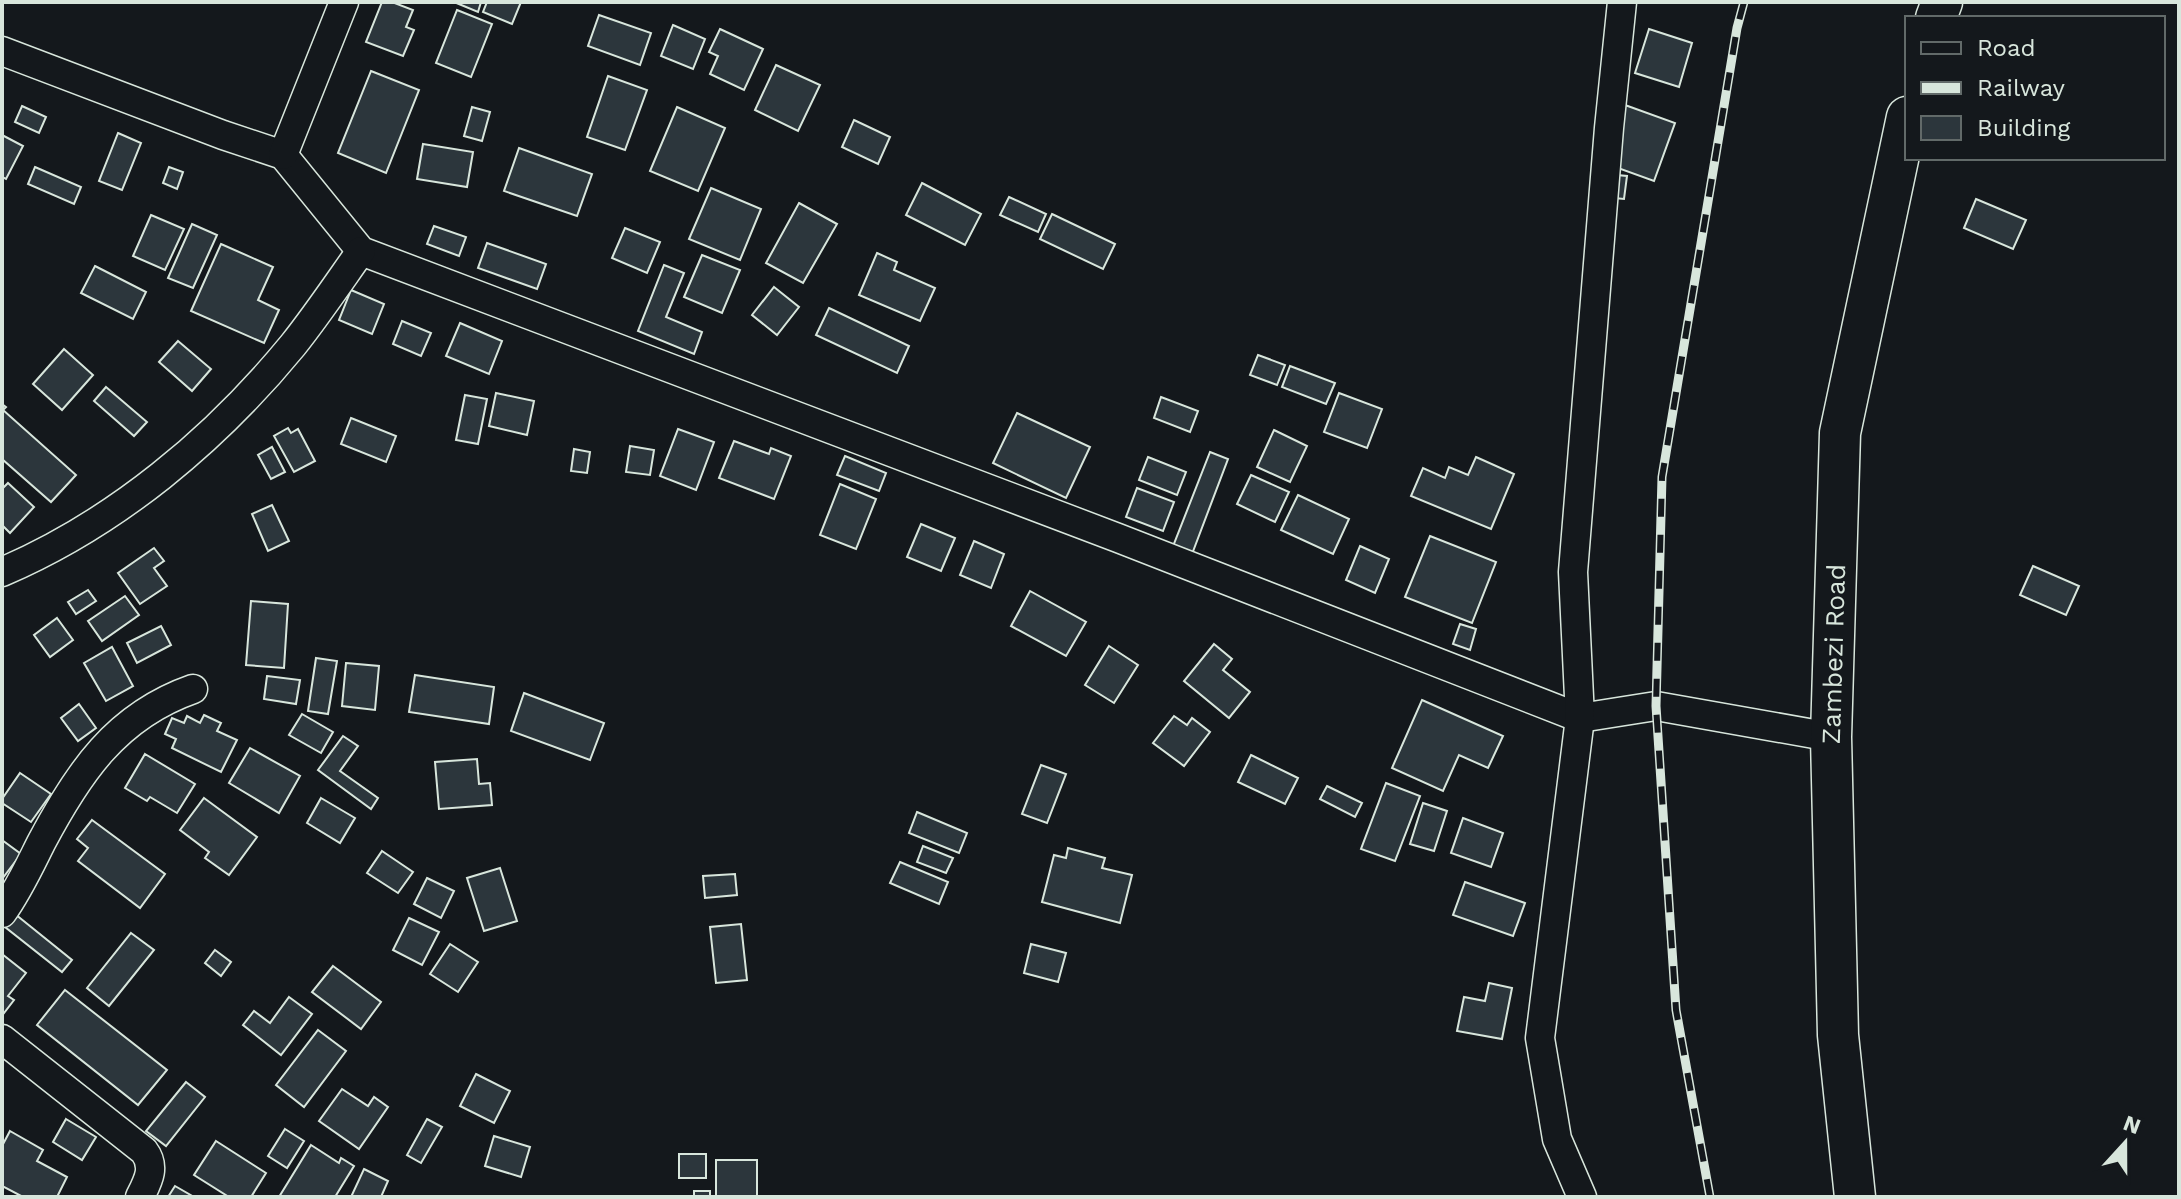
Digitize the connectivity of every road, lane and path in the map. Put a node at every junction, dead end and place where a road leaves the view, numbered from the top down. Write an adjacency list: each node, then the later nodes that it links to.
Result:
1 (344, 2): 5 (street)
2 (1622, 2): 9 (street)
3 (2, 51): 5 (street)
4 (1905, 126): 10 (main road, Zambezi Road)
5 (283, 155): 6 (street)
6 (361, 251): 7 (street); 9 (street)
7 (2, 572)
8 (193, 689): 11 (street)
9 (1580, 718): 10 (street); 14 (street)
10 (1831, 737): 15 (main road, Zambezi Road)
11 (2, 913)
12 (2, 1039): 13 (street)
13 (140, 1197)
14 (1582, 1197)
15 (1855, 1197)

